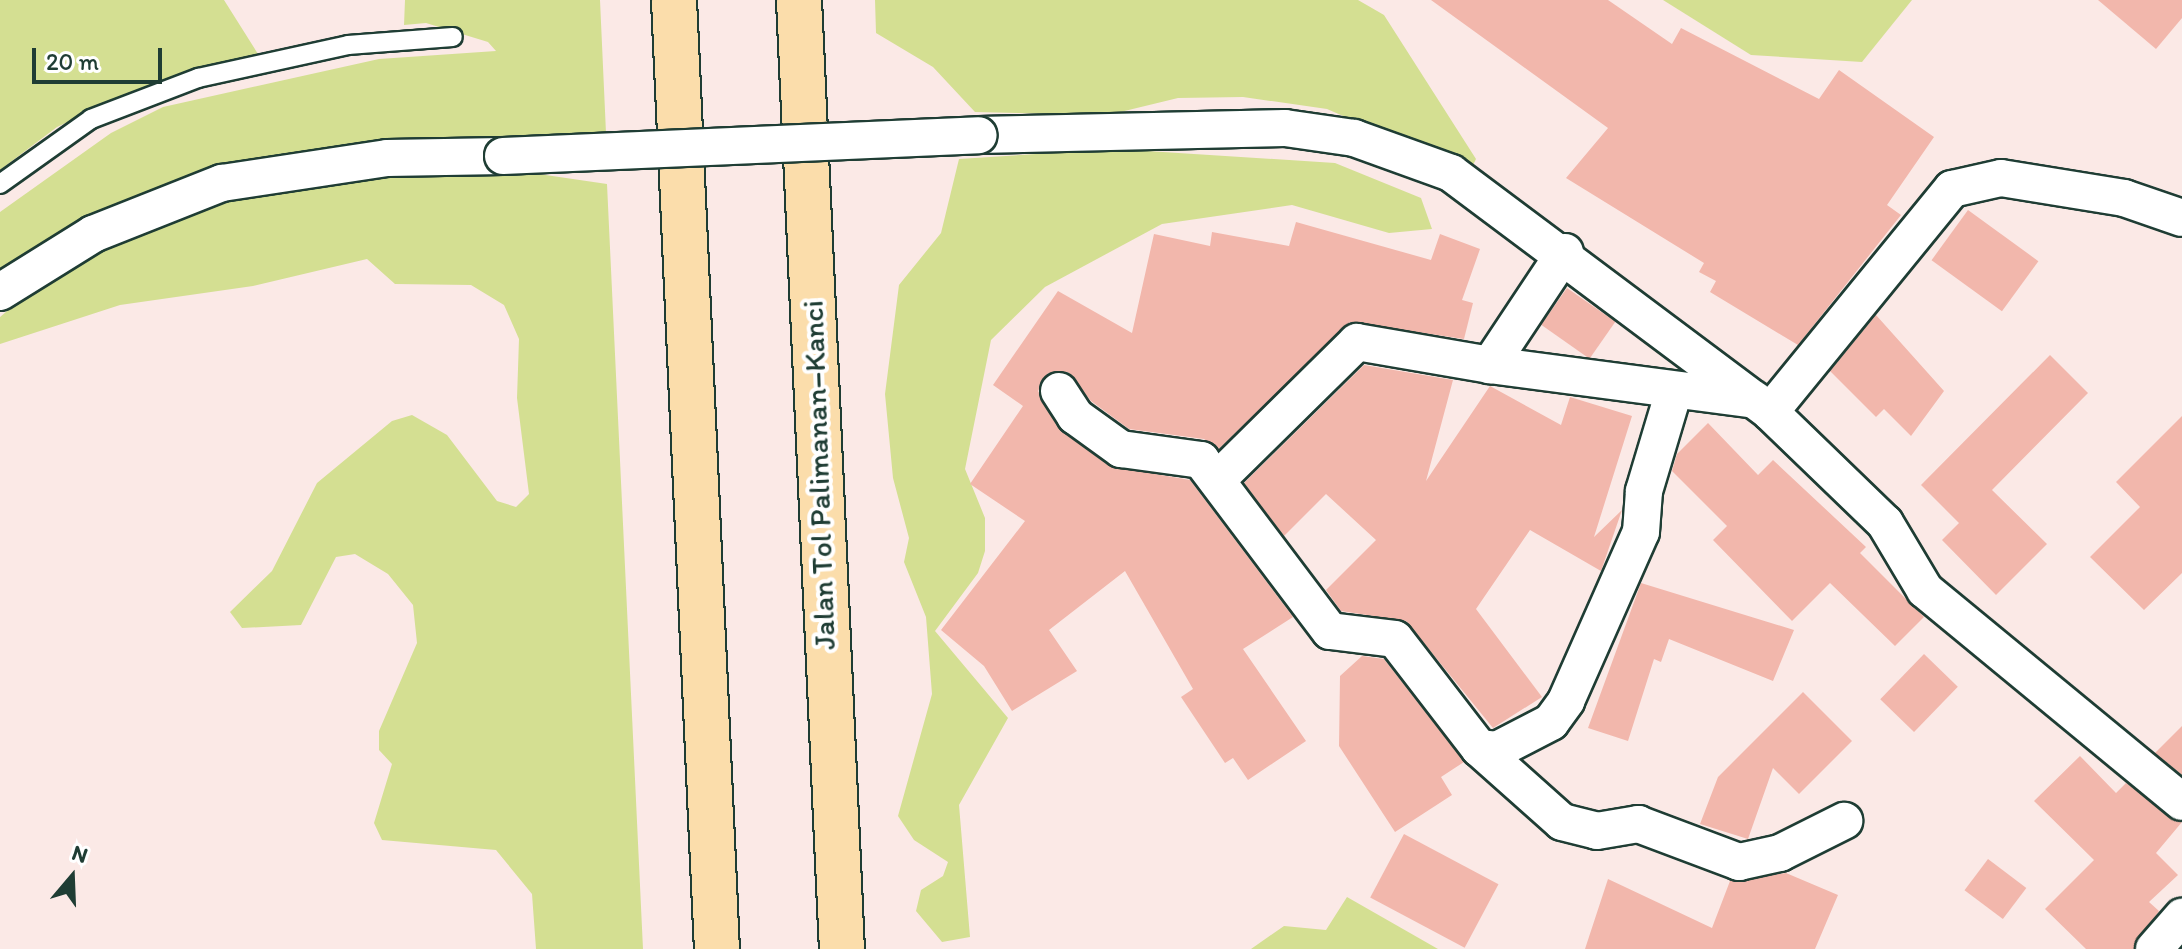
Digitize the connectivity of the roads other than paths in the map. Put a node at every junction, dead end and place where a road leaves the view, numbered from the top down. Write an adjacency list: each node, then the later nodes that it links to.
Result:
1 (674, 0): 17 (highway)
2 (799, 0): 18 (highway, Jalan Tol Palimanan–Kanci)
3 (453, 37): 4 (lane)
4 (0, 184)
5 (2182, 218): 11 (street)
6 (1565, 252): 7 (street, bridge); 8 (street); 11 (street)
7 (0, 292)
8 (1490, 365): 10 (street); 12 (street)
9 (1059, 391): 12 (street)
10 (1674, 391): 11 (street); 13 (street)
11 (1763, 406): 14 (street)
12 (1218, 479): 13 (street)
13 (1479, 748): 15 (street)
14 (2182, 802)
15 (1844, 821)
16 (2182, 917): 19 (street)
17 (717, 949)
18 (842, 949)
19 (2154, 949)

